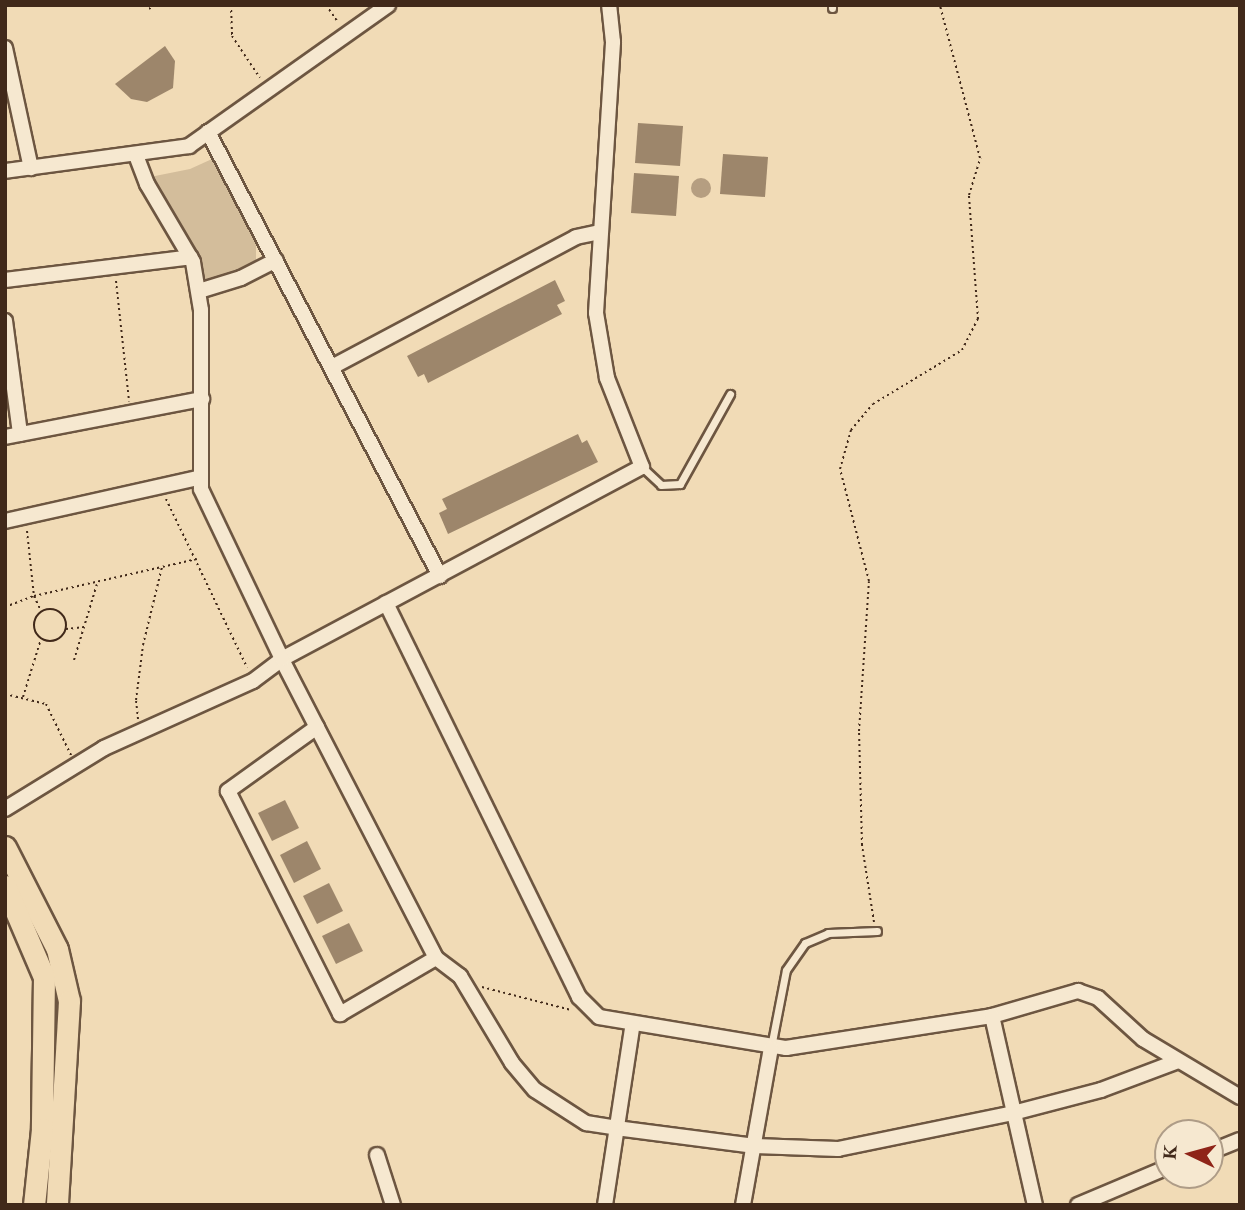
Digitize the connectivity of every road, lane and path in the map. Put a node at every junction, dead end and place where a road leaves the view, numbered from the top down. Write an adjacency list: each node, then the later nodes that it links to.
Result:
1 (146, 5): 2 (path)
2 (154, 5)
3 (231, 5): 10 (path)
4 (326, 5): 8 (path)
5 (388, 5): 8 (street)
6 (610, 5): 15 (street)
7 (940, 5): 55 (path)
8 (346, 34): 10 (street)
9 (5, 48): 13 (street)
10 (269, 90): 11 (street)
11 (208, 132): 12 (street); 17 (street)
12 (136, 155): 13 (street); 16 (street)
13 (31, 169): 14 (street)
14 (5, 171)
15 (600, 232): 22 (street); 28 (street)
16 (191, 257): 18 (street); 20 (street)
17 (276, 260): 20 (street); 22 (street)
18 (114, 268): 19 (street); 25 (path)
19 (5, 280)
20 (199, 291): 24 (street)
21 (5, 321): 26 (street)
22 (332, 367): 35 (street)
23 (730, 394): 28 (lane)
24 (202, 399): 25 (street); 29 (street)
25 (130, 412): 26 (street)
26 (20, 434): 27 (street)
27 (5, 437)
28 (642, 467): 35 (street)
29 (198, 478): 30 (street); 44 (street)
30 (159, 488): 31 (street); 33 (path)
31 (25, 517): 32 (street); 37 (path)
32 (5, 522)
33 (197, 559): 34 (path); 46 (path)
34 (162, 567): 36 (path); 50 (path)
35 (440, 576): 38 (street)
36 (97, 582): 37 (path); 41 (path)
37 (34, 596): 39 (path); 40 (path)
38 (386, 603): 44 (street); 58 (street)
39 (5, 607)
40 (42, 611): 42 (path); 43 (path)
41 (85, 627): 42 (path); 45 (path)
42 (65, 629): 43 (path)
43 (41, 638): 48 (path)
44 (282, 659): 46 (street); 49 (street)
45 (74, 660)
46 (253, 681): 50 (street)
47 (5, 694): 48 (path)
48 (22, 698): 51 (path)
49 (317, 727): 56 (street); 56 (street)
50 (140, 731): 51 (street)
51 (76, 765): 52 (street)
52 (5, 809)
53 (5, 847): 70 (main road)
54 (5, 886): 69 (main road)
55 (877, 931): 61 (lane)
56 (436, 958): 57 (street)
57 (465, 984): 58 (path); 65 (street)
58 (586, 1007): 60 (street)
59 (992, 1016): 61 (street); 62 (street); 64 (street)
60 (634, 1023): 61 (street); 65 (street)
61 (771, 1048): 66 (street)
62 (1178, 1061): 63 (street); 64 (street)
63 (1240, 1097)
64 (1013, 1113): 66 (street); 74 (street)
65 (616, 1128): 66 (street); 72 (street)
66 (755, 1146): 73 (street)
67 (377, 1154): 71 (street)
68 (1154, 1173): 75 (street)
69 (34, 1205)
70 (57, 1205)
71 (393, 1205)
72 (605, 1205)
73 (743, 1205)
74 (1035, 1205)
75 (1078, 1205)

